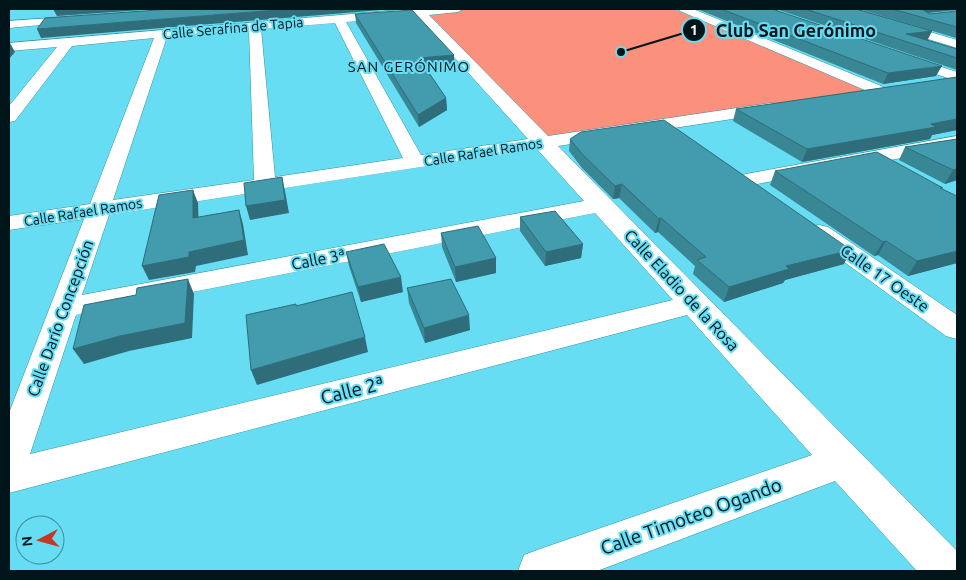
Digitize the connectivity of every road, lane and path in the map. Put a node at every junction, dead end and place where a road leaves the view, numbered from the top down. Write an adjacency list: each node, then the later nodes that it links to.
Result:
1 (63, 9): 8 (street)
2 (458, 9): 5 (street, Calle Serafina de Tapia)
3 (684, 9): 20 (street)
4 (842, 9): 14 (street)
5 (419, 10): 7 (street, Calle Serafina de Tapia); 26 (street, Calle Eladio de la Rosa)
6 (92, 18): 8 (street)
7 (339, 19): 10 (street, Calle Serafina de Tapia); 29 (street)
8 (23, 24): 9 (street); 11 (street)
9 (9, 25)
10 (255, 26): 12 (street, Calle Serafina de Tapia); 31 (street)
11 (9, 30)
12 (162, 34): 13 (street, Calle Serafina de Tapia); 34 (street, Calle Darío Concepción)
13 (68, 42): 15 (street, Calle Serafina de Tapia); 23 (street)
14 (957, 44)
15 (9, 47)
16 (892, 54): 17 (street)
17 (957, 78): 18 (street)
18 (919, 86)
19 (900, 88): 20 (street)
20 (880, 92): 21 (street)
21 (851, 96)
22 (793, 105): 24 (street, Calle Rafael Ramos)
23 (9, 117)
24 (666, 124): 25 (street); 26 (street, Calle Rafael Ramos)
25 (690, 141)
26 (543, 142): 29 (street, Calle Rafael Ramos); 33 (street, Calle Eladio de la Rosa)
27 (957, 142): 28 (street)
28 (874, 157): 30 (street); 32 (street)
29 (415, 162): 31 (street, Calle Rafael Ramos)
30 (899, 170)
31 (265, 185): 34 (street, Calle Rafael Ramos)
32 (771, 198)
33 (601, 205): 37 (street, Calle Eladio de la Rosa); 38 (street, Calle 3ª)
34 (99, 210): 36 (street, Calle Rafael Ramos); 38 (street, Calle Darío Concepción)
35 (803, 220): 39 (street, Calle 17 Oeste)
36 (9, 223)
37 (694, 304): 41 (street, Calle Eladio de la Rosa); 42 (street, Calle 2ª)
38 (64, 308): 40 (street, Calle Darío Concepción)
39 (957, 329)
40 (9, 461)
41 (843, 462): 43 (street, Calle Timoteo Ogando); 45 (street, Calle Eladio de la Rosa)
42 (9, 476)
43 (594, 562): 44 (street, Calle Timoteo Ogando)
44 (540, 571)
45 (946, 571)

